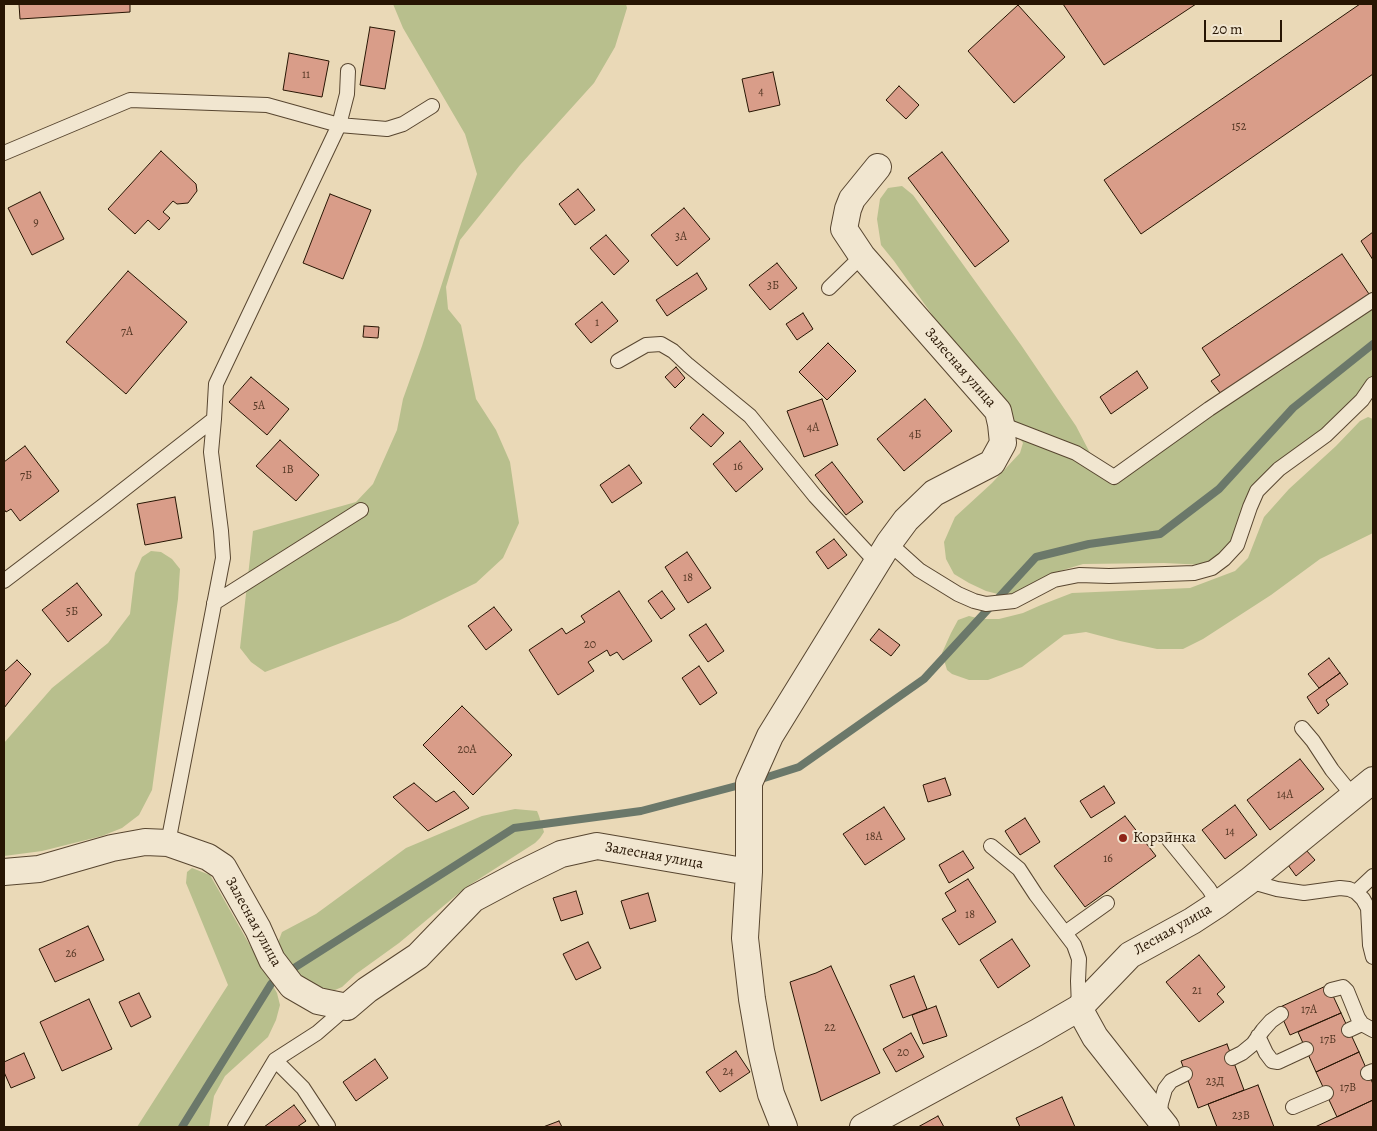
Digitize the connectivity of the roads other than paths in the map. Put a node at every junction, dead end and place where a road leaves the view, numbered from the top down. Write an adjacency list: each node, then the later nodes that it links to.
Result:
1 (348, 71): 3 (lane)
2 (432, 106): 3 (lane)
3 (339, 125): 4 (lane); 12 (lane)
4 (4, 153)
5 (878, 167): 6 (street, Залесная улица)
6 (862, 256): 7 (lane); 13 (street, Залесная улица)
7 (829, 288)
8 (1373, 300): 13 (lane)
9 (618, 362): 15 (lane)
10 (1373, 384): 11 (lane)
11 (1368, 402): 15 (lane)
12 (214, 419): 16 (lane); 17 (lane)
13 (1002, 424): 15 (street, Залесная улица)
14 (361, 510): 17 (lane)
15 (882, 552): 25 (street, Залесная улица)
16 (4, 581)
17 (214, 603): 22 (lane)
18 (1302, 728): 20 (lane)
19 (1373, 780): 20 (street, Лесная улица)
20 (1354, 797): 27 (street, Лесная улица)
21 (1169, 840): 30 (lane)
22 (168, 843): 24 (street, Залесная улица); 34 (street, Залесная улица)
23 (991, 846): 31 (lane)
24 (4, 872)
25 (748, 872): 34 (street, Залесная улица); 49 (street, Залесная улица)
26 (1373, 876): 28 (lane)
27 (1249, 881): 28 (lane); 30 (street, Лесная улица)
28 (1356, 892): 32 (lane)
29 (1107, 903): 31 (lane)
30 (1218, 904): 35 (street, Лесная улица)
31 (1065, 933): 35 (lane)
32 (1373, 957)
33 (1331, 990): 37 (lane)
34 (347, 1007): 42 (lane)
35 (1079, 1008): 46 (street); 50 (street, Лесная улица)
36 (1281, 1014): 39 (lane)
37 (1368, 1027): 38 (lane)
38 (1349, 1030)
39 (1258, 1036): 40 (lane); 41 (lane)
40 (1306, 1049)
41 (1232, 1058)
42 (275, 1060): 47 (lane); 48 (lane)
43 (1186, 1074): 46 (lane)
44 (1326, 1093): 45 (lane)
45 (1293, 1107)
46 (1162, 1123)
47 (328, 1126)
48 (235, 1127)
49 (784, 1127)
50 (863, 1127)

